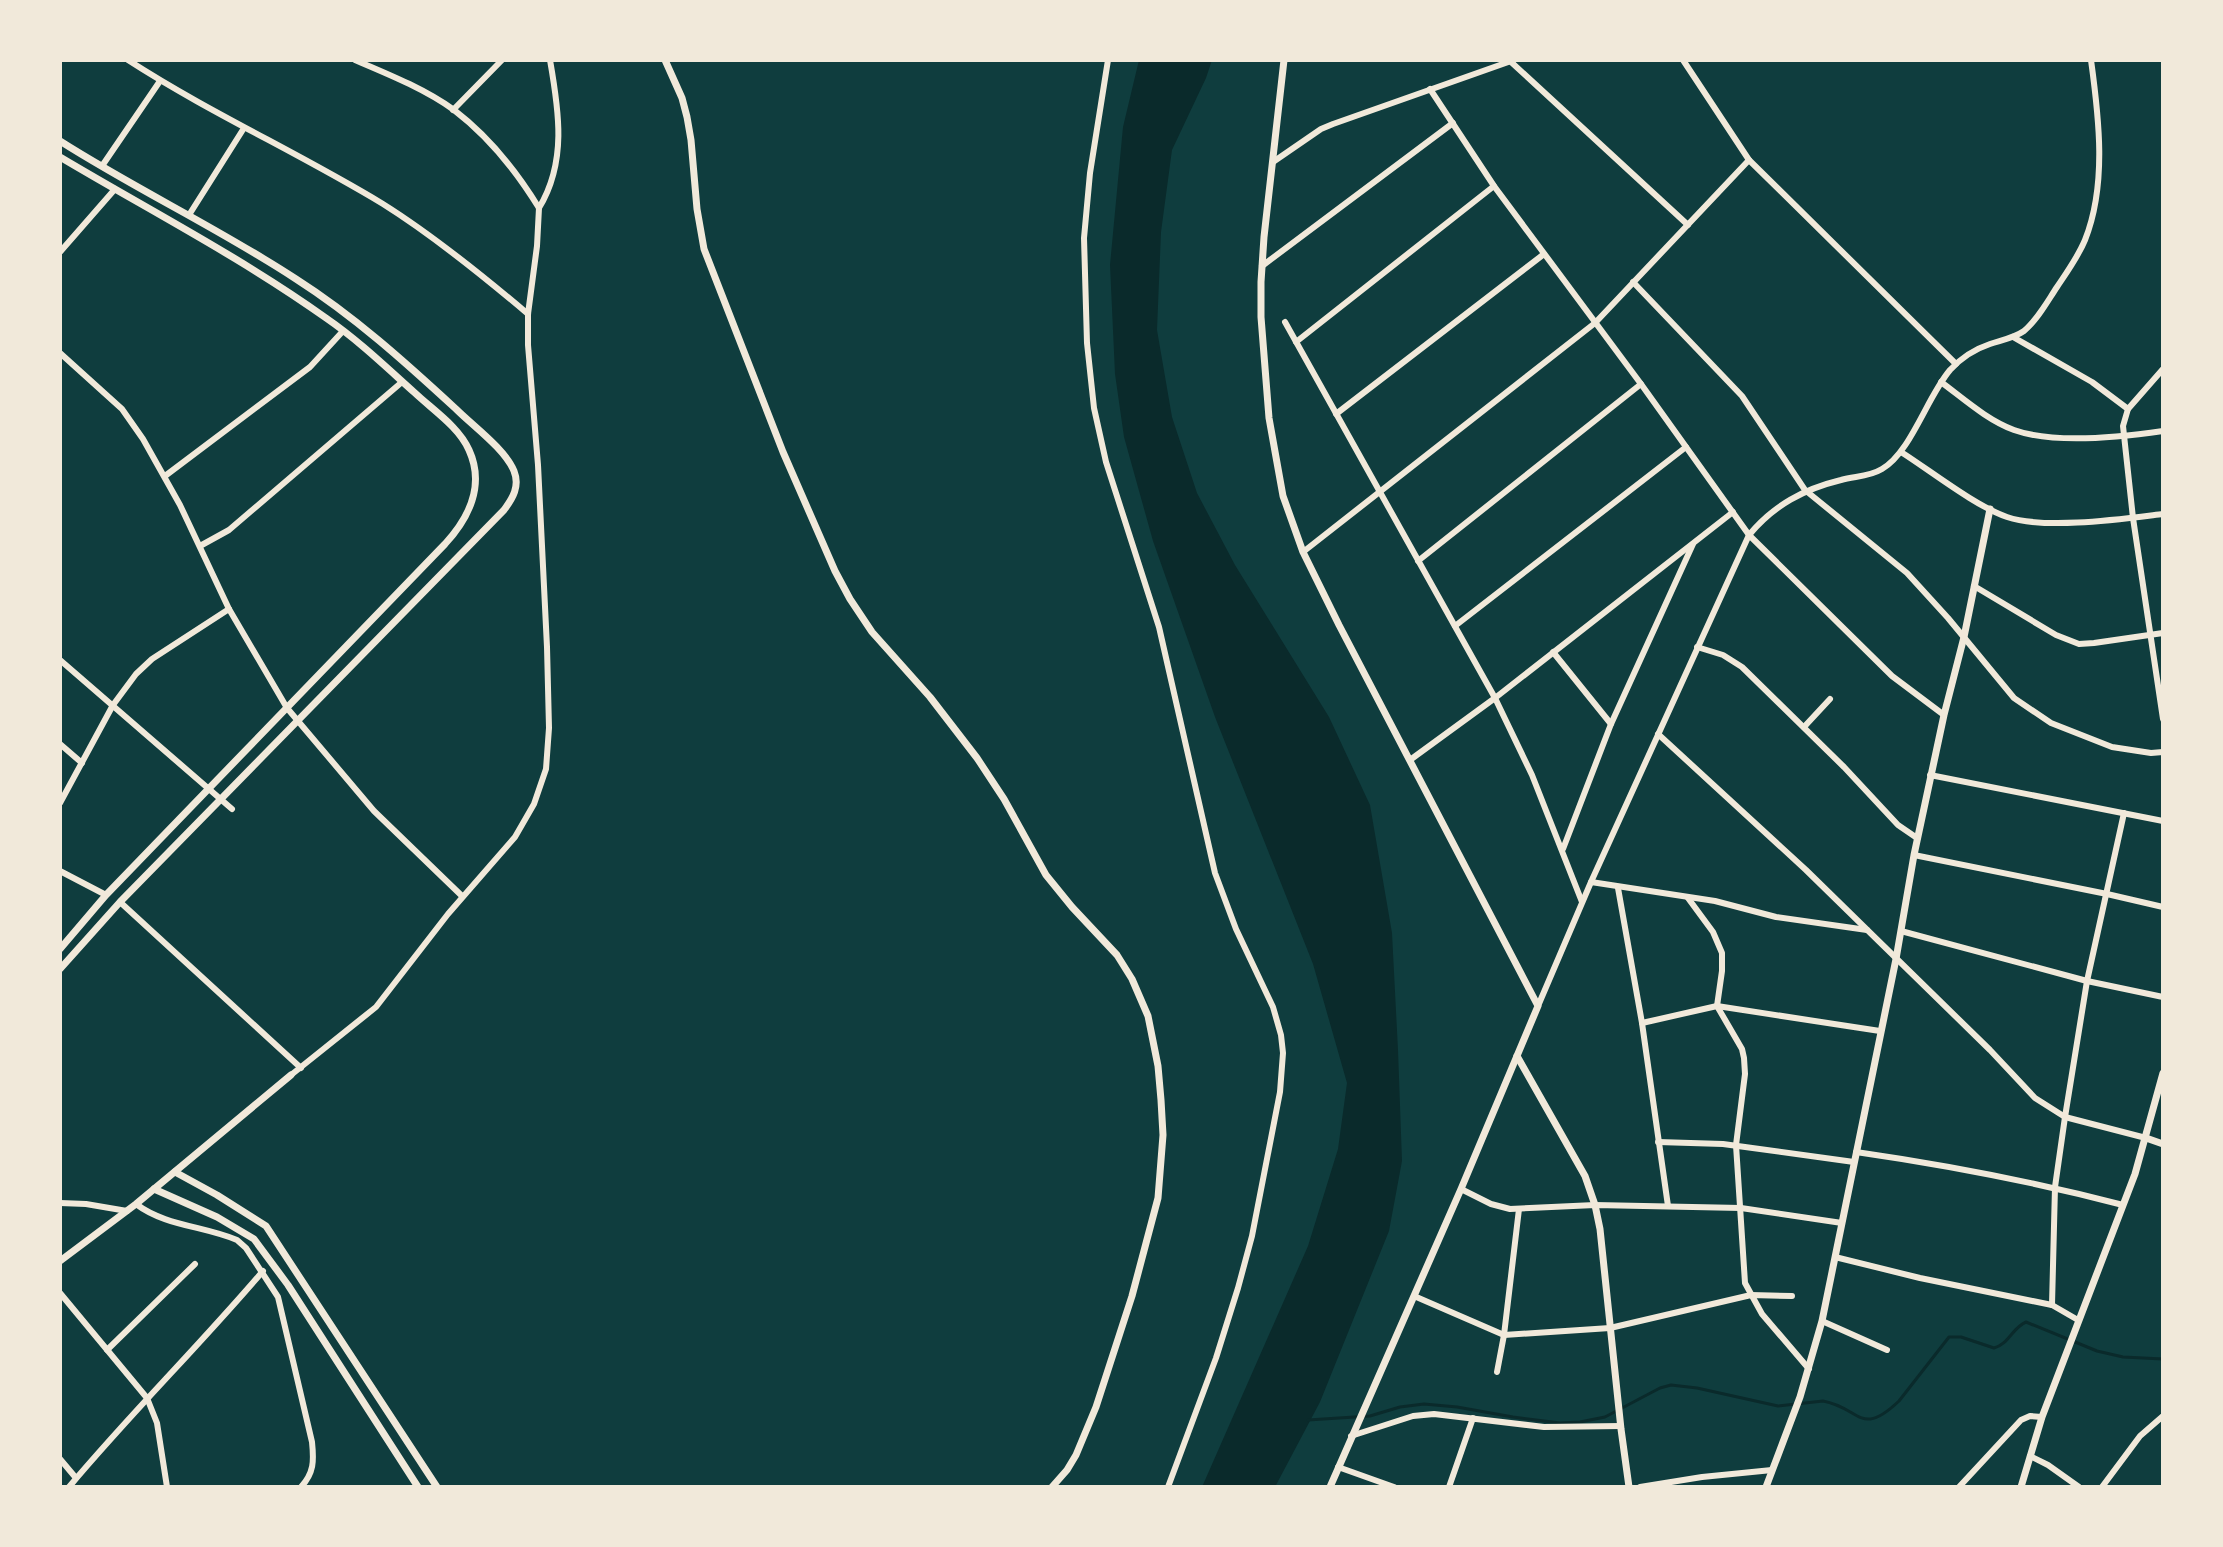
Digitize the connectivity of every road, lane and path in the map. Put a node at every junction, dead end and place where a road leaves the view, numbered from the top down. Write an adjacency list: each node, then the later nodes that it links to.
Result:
1 (128, 60): 11 (street)
2 (355, 60): 13 (street)
3 (502, 60): 13 (street)
4 (550, 60): 23 (street)
5 (665, 60): 171 (street)
6 (1108, 60): 172 (street)
7 (1284, 60): 19 (street)
8 (1683, 60): 18 (street)
9 (2091, 60): 34 (street)
10 (1508, 61): 12 (street); 25 (street)
11 (160, 81): 15 (street); 20 (street)
12 (1430, 89): 14 (street); 19 (street)
13 (453, 110): 23 (street)
14 (1453, 123): 21 (street); 28 (street)
15 (244, 128): 24 (street); 30 (street)
16 (60, 141): 20 (street)
17 (60, 157): 22 (street)
18 (1749, 160): 25 (street); 37 (street)
19 (1273, 162): 28 (street)
20 (102, 166): 24 (street)
21 (1494, 186): 27 (street); 35 (street)
22 (115, 189): 26 (street); 33 (street)
23 (539, 208): 30 (street)
24 (189, 215): 75 (street)
25 (1688, 225): 29 (street)
26 (60, 252)
27 (1544, 254): 32 (street); 43 (street)
28 (1262, 266): 58 (street)
29 (1633, 282): 32 (street); 49 (street)
30 (528, 314): 98 (street)
31 (1285, 322): 35 (street)
32 (1595, 323): 41 (street); 50 (street)
33 (343, 331): 39 (street); 48 (street)
34 (2013, 337): 37 (street); 42 (street)
35 (1296, 342): 43 (street)
36 (60, 353): 48 (street)
37 (1956, 364): 40 (street)
38 (2163, 369): 42 (street)
39 (402, 382): 57 (street); 72 (street)
40 (1941, 382): 45 (street); 47 (street)
41 (1641, 384): 46 (street); 59 (street)
42 (2128, 409): 45 (street)
43 (1336, 414): 50 (street)
44 (2163, 431): 45 (street)
45 (2123, 436): 54 (street)
46 (1686, 447): 52 (street); 62 (street)
47 (1901, 452): 49 (street); 51 (street)
48 (165, 476): 57 (street)
49 (1805, 490): 55 (street); 65 (street)
50 (1380, 491): 58 (street); 59 (street)
51 (1990, 509): 54 (street); 60 (street)
52 (1733, 512): 55 (street); 56 (street)
53 (2163, 514): 54 (street)
54 (2133, 518): 64 (street)
55 (1749, 535): 66 (street); 73 (street)
56 (1693, 543): 67 (street); 76 (street)
57 (200, 546): 61 (street)
58 (1303, 552): 81 (street)
59 (1418, 561): 62 (street)
60 (1974, 586): 64 (street); 65 (street)
61 (229, 609): 71 (street); 72 (street)
62 (1455, 626): 69 (street)
63 (2163, 633): 64 (street)
64 (2150, 635): 74 (street)
65 (1964, 637): 73 (street); 80 (street)
66 (1697, 647): 77 (street); 78 (street)
67 (1553, 652): 69 (street); 76 (street)
68 (60, 660): 71 (street)
69 (1495, 698): 81 (street); 91 (street)
70 (1830, 699): 77 (street)
71 (113, 705): 82 (street); 84 (street)
72 (287, 708): 75 (street); 84 (street)
73 (1944, 715): 83 (street)
74 (2163, 719)
75 (297, 721): 85 (street); 98 (street)
76 (1611, 724): 91 (street)
77 (1804, 727): 90 (street)
78 (1658, 734): 94 (street); 103 (street)
79 (60, 744): 82 (street)
80 (2163, 752)
81 (1410, 760): 110 (street)
82 (82, 763): 86 (street)
83 (1930, 775): 88 (street); 90 (street)
84 (209, 789): 85 (street); 97 (street)
85 (221, 799): 87 (street); 100 (street)
86 (60, 803)
87 (232, 809)
88 (2124, 813): 89 (street); 96 (street)
89 (2163, 821)
90 (1917, 838): 92 (street)
91 (1563, 849): 101 (street)
92 (1914, 855): 96 (street); 104 (street)
93 (60, 871): 97 (street)
94 (1591, 882): 95 (street); 101 (street)
95 (1618, 888): 99 (street); 112 (street)
96 (2107, 894): 102 (street); 108 (street)
97 (106, 895): 105 (street)
98 (462, 896): 115 (street)
99 (1688, 898): 103 (street); 111 (street)
100 (120, 902): 107 (street); 115 (street)
101 (1582, 903): 110 (street)
102 (2163, 907)
103 (1867, 930): 106 (street)
104 (1901, 931): 106 (street); 108 (street)
105 (60, 949)
106 (1896, 959): 113 (street); 118 (street)
107 (60, 969)
108 (2087, 981): 109 (street); 118 (street)
109 (2163, 997)
110 (1538, 1006): 114 (street)
111 (1717, 1006): 112 (street); 113 (street); 122 (street)
112 (1642, 1023): 120 (street)
113 (1880, 1031): 123 (street)
114 (1517, 1056): 128 (street); 131 (street)
115 (301, 1068): 117 (street)
116 (2163, 1073): 119 (street)
117 (291, 1075): 125 (street)
118 (2065, 1117): 119 (street); 126 (street)
119 (2146, 1138): 121 (street); 132 (street)
120 (1658, 1142): 122 (street); 133 (street)
121 (2163, 1144)
122 (1736, 1145): 124 (street); 134 (street)
123 (1856, 1152): 124 (street); 126 (street)
124 (1854, 1162): 137 (street)
125 (175, 1172): 127 (street); 170 (street)
126 (2055, 1187): 132 (street); 146 (street)
127 (154, 1189): 130 (street); 169 (street)
128 (1461, 1189): 135 (street); 144 (street)
129 (60, 1203): 136 (street)
130 (136, 1204): 136 (street); 141 (street)
131 (1595, 1205): 133 (street); 135 (street); 149 (street)
132 (2123, 1205): 147 (street)
133 (1668, 1206): 134 (street)
134 (1741, 1208): 137 (street); 143 (street)
135 (1519, 1209): 150 (street)
136 (127, 1211): 139 (street)
137 (1842, 1223): 138 (street)
138 (1835, 1257): 146 (street); 148 (street)
139 (60, 1261)
140 (195, 1264): 151 (street)
141 (263, 1271): 155 (street); 168 (street)
142 (60, 1293): 151 (street)
143 (1751, 1295): 145 (street); 149 (street); 153 (street)
144 (1414, 1296): 150 (street); 160 (street)
145 (1792, 1296)
146 (2052, 1305): 147 (street)
147 (2078, 1320): 157 (street)
148 (1822, 1321): 152 (street); 153 (street)
149 (1610, 1328): 150 (street); 159 (street)
150 (1504, 1335): 154 (street)
151 (107, 1350): 155 (street)
152 (1887, 1350)
153 (1809, 1369): 164 (street)
154 (1497, 1372)
155 (147, 1398): 165 (street); 167 (street)
156 (2163, 1416): 182 (street)
157 (2042, 1417): 161 (street); 179 (street)
158 (1473, 1418): 159 (street); 160 (street); 175 (street)
159 (1621, 1426): 176 (street)
160 (1351, 1436): 163 (street)
161 (2030, 1456): 180 (street); 181 (street)
162 (60, 1459): 165 (street)
163 (1338, 1467): 173 (street); 174 (street)
164 (1772, 1470): 177 (street); 178 (street)
165 (76, 1478): 166 (street)
166 (69, 1487)
167 (167, 1487)
168 (301, 1487)
169 (418, 1487)
170 (437, 1487)
171 (1052, 1487)
172 (1168, 1487)
173 (1330, 1487)
174 (1394, 1487)
175 (1449, 1487)
176 (1629, 1487)
177 (1640, 1487)
178 (1766, 1487)
179 (1959, 1487)
180 (2021, 1487)
181 (2079, 1487)
182 (2102, 1487)

